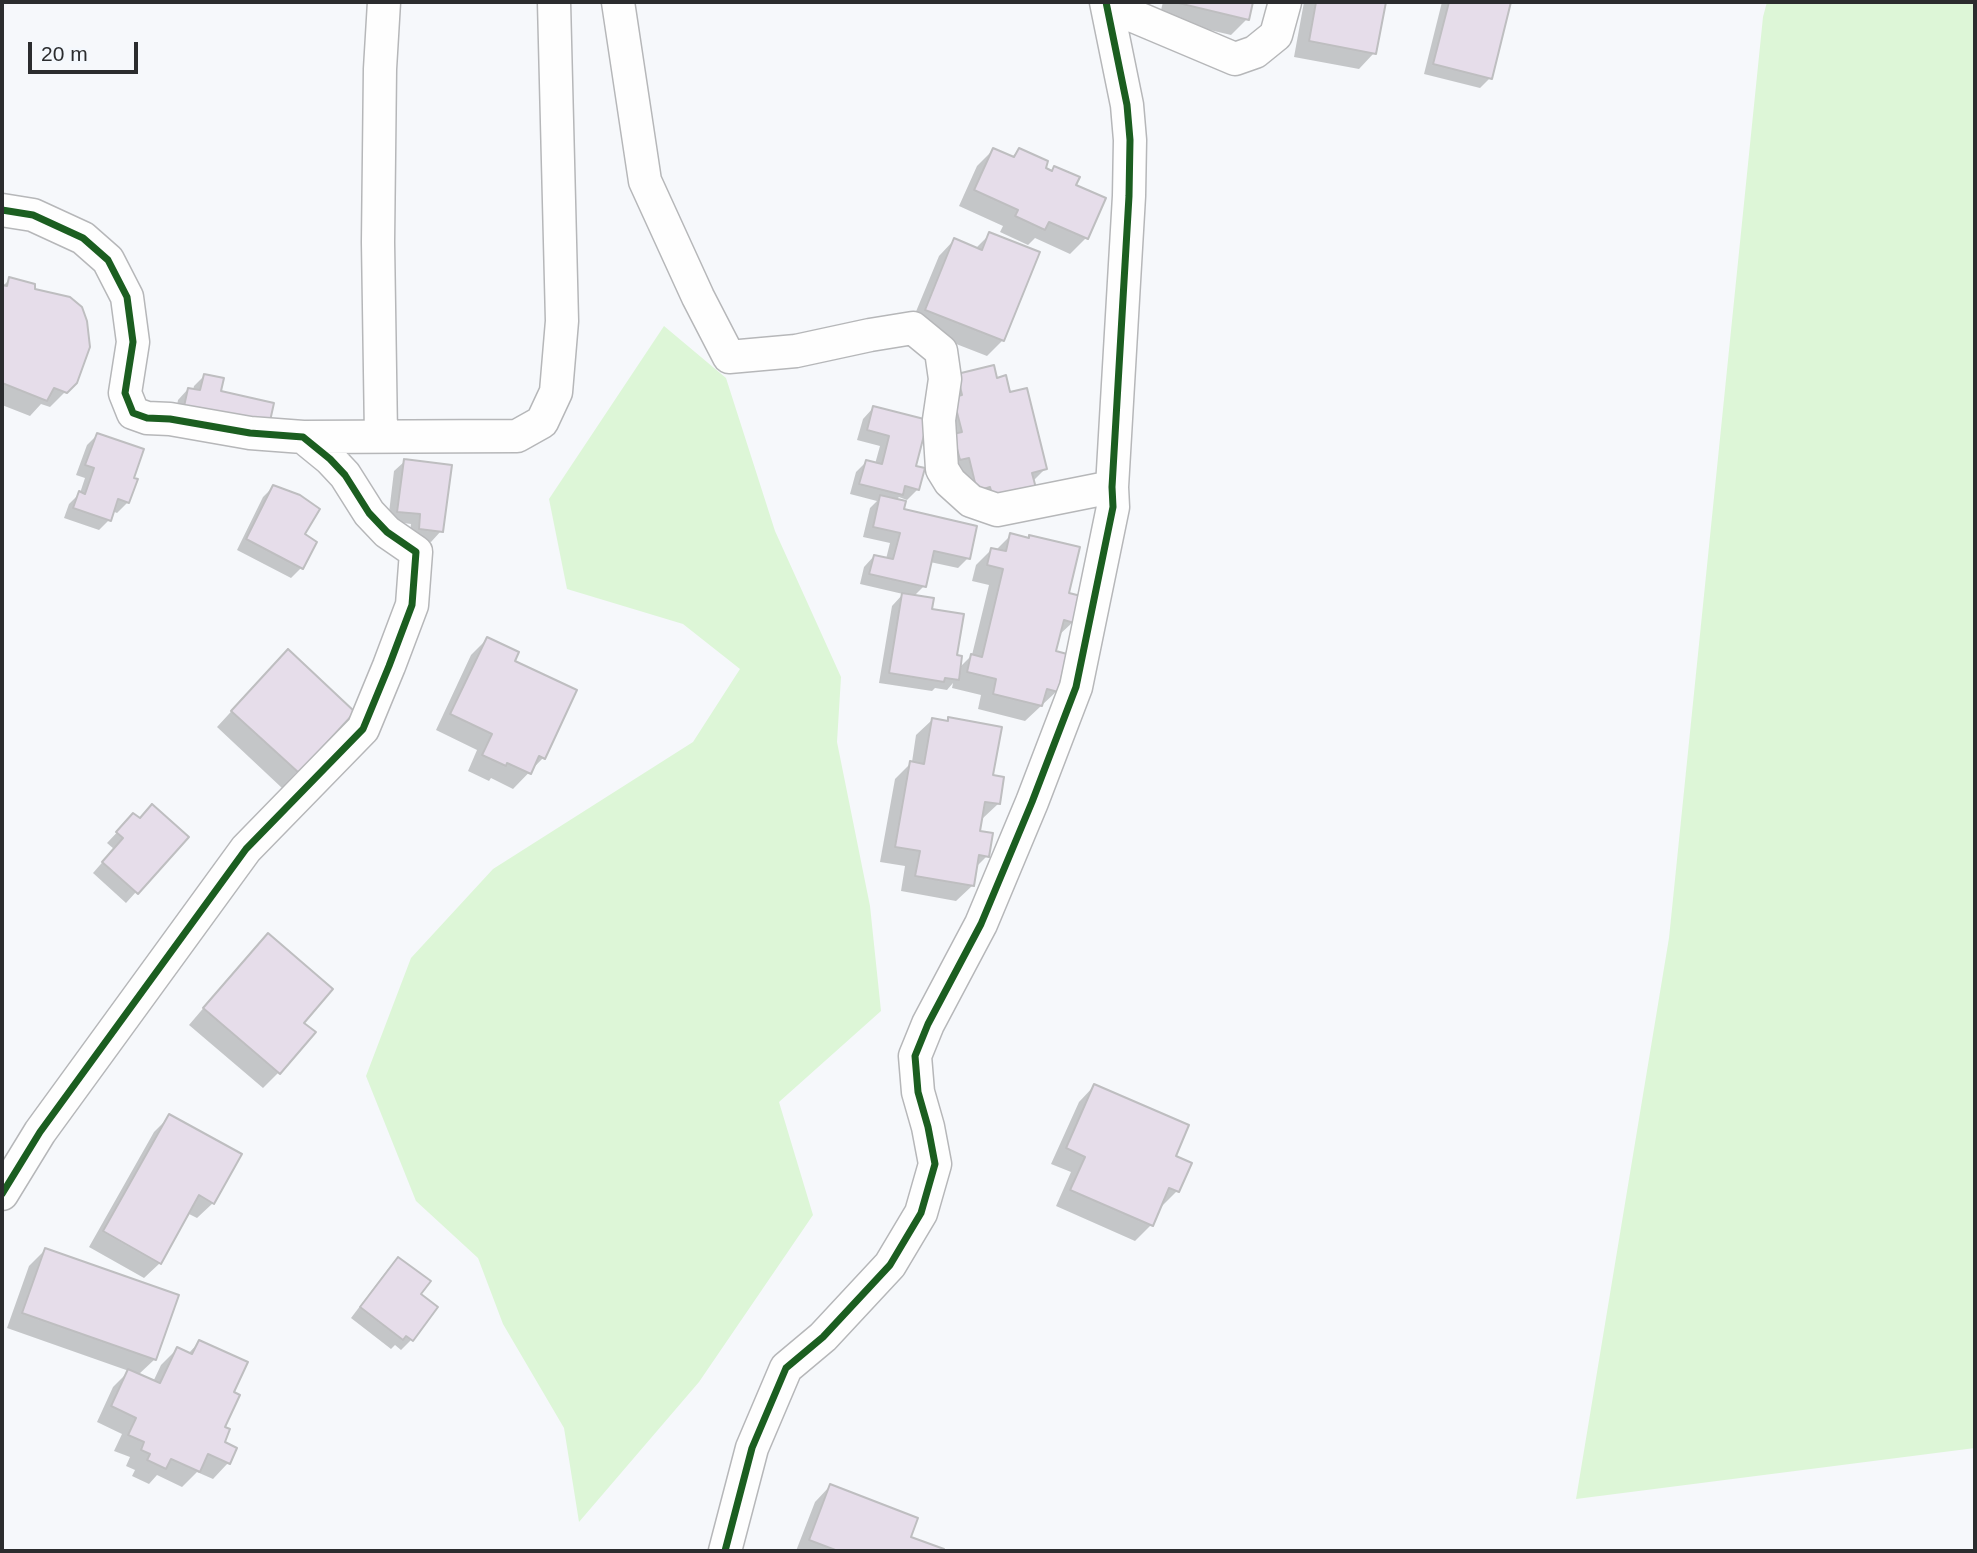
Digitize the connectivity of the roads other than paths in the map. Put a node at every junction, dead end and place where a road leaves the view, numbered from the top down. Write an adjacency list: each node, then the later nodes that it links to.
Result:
1 (384, 2): 7 (street)
2 (554, 2): 7 (street)
3 (618, 2): 9 (street)
4 (1285, 2): 5 (street)
5 (1106, 3): 9 (street)
6 (2, 210): 8 (street)
7 (381, 435): 8 (street)
8 (303, 437): 10 (street)
9 (1112, 487): 11 (street)
10 (2, 1194)
11 (725, 1551)

